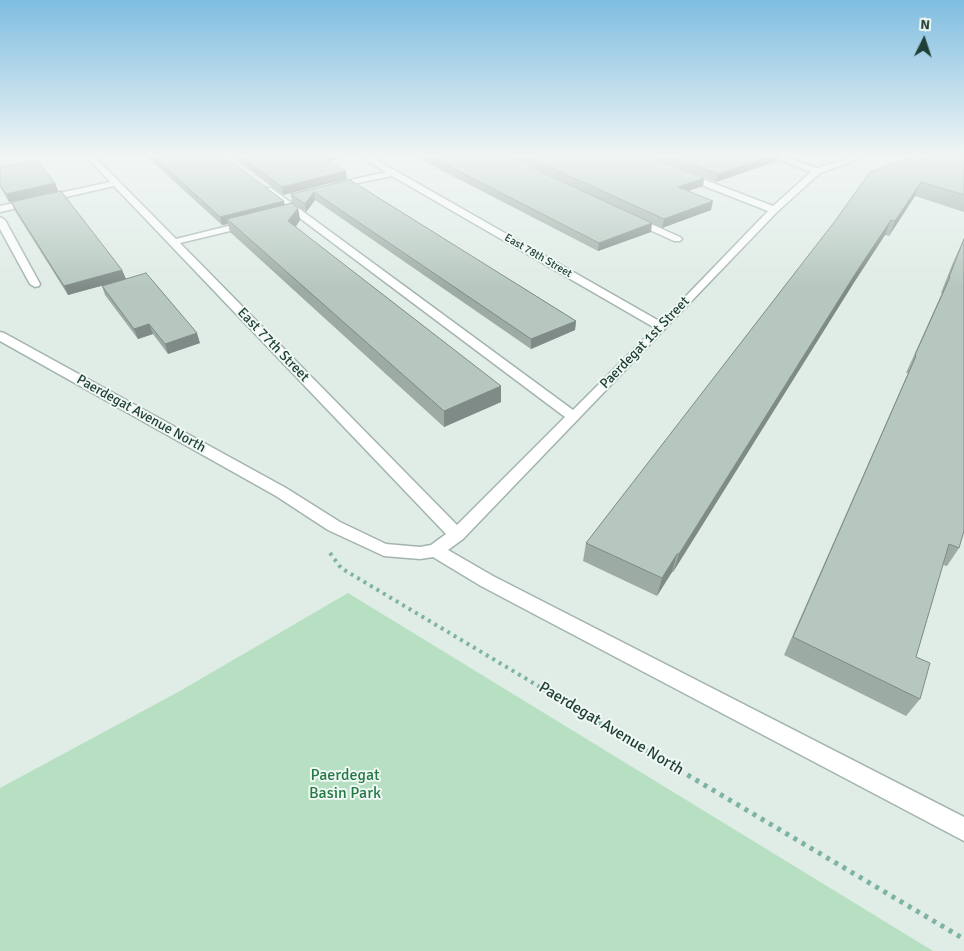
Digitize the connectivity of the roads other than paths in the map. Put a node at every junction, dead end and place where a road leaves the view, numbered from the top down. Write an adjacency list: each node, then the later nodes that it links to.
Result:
1 (43, 199): 7 (street)
2 (133, 199): 13 (street, East 77th Street)
3 (286, 199): 17 (street)
4 (439, 199): 15 (street, East 78th Street)
5 (747, 199): 8 (street)
6 (786, 199): 8 (street, Paerdegat 1st Street)
7 (0, 209)
8 (774, 210): 15 (street, Paerdegat 1st Street)
9 (625, 215): 12 (street)
10 (0, 220): 14 (street)
11 (260, 220): 13 (street)
12 (677, 239)
13 (174, 242): 18 (street, East 77th Street)
14 (35, 284)
15 (662, 327): 17 (street, Paerdegat 1st Street)
16 (0, 336): 19 (street, Paerdegat Avenue North)
17 (574, 417): 18 (street, Paerdegat 1st Street)
18 (457, 535): 19 (street, Paerdegat 1st Street)
19 (435, 550): 20 (street)
20 (964, 829)

